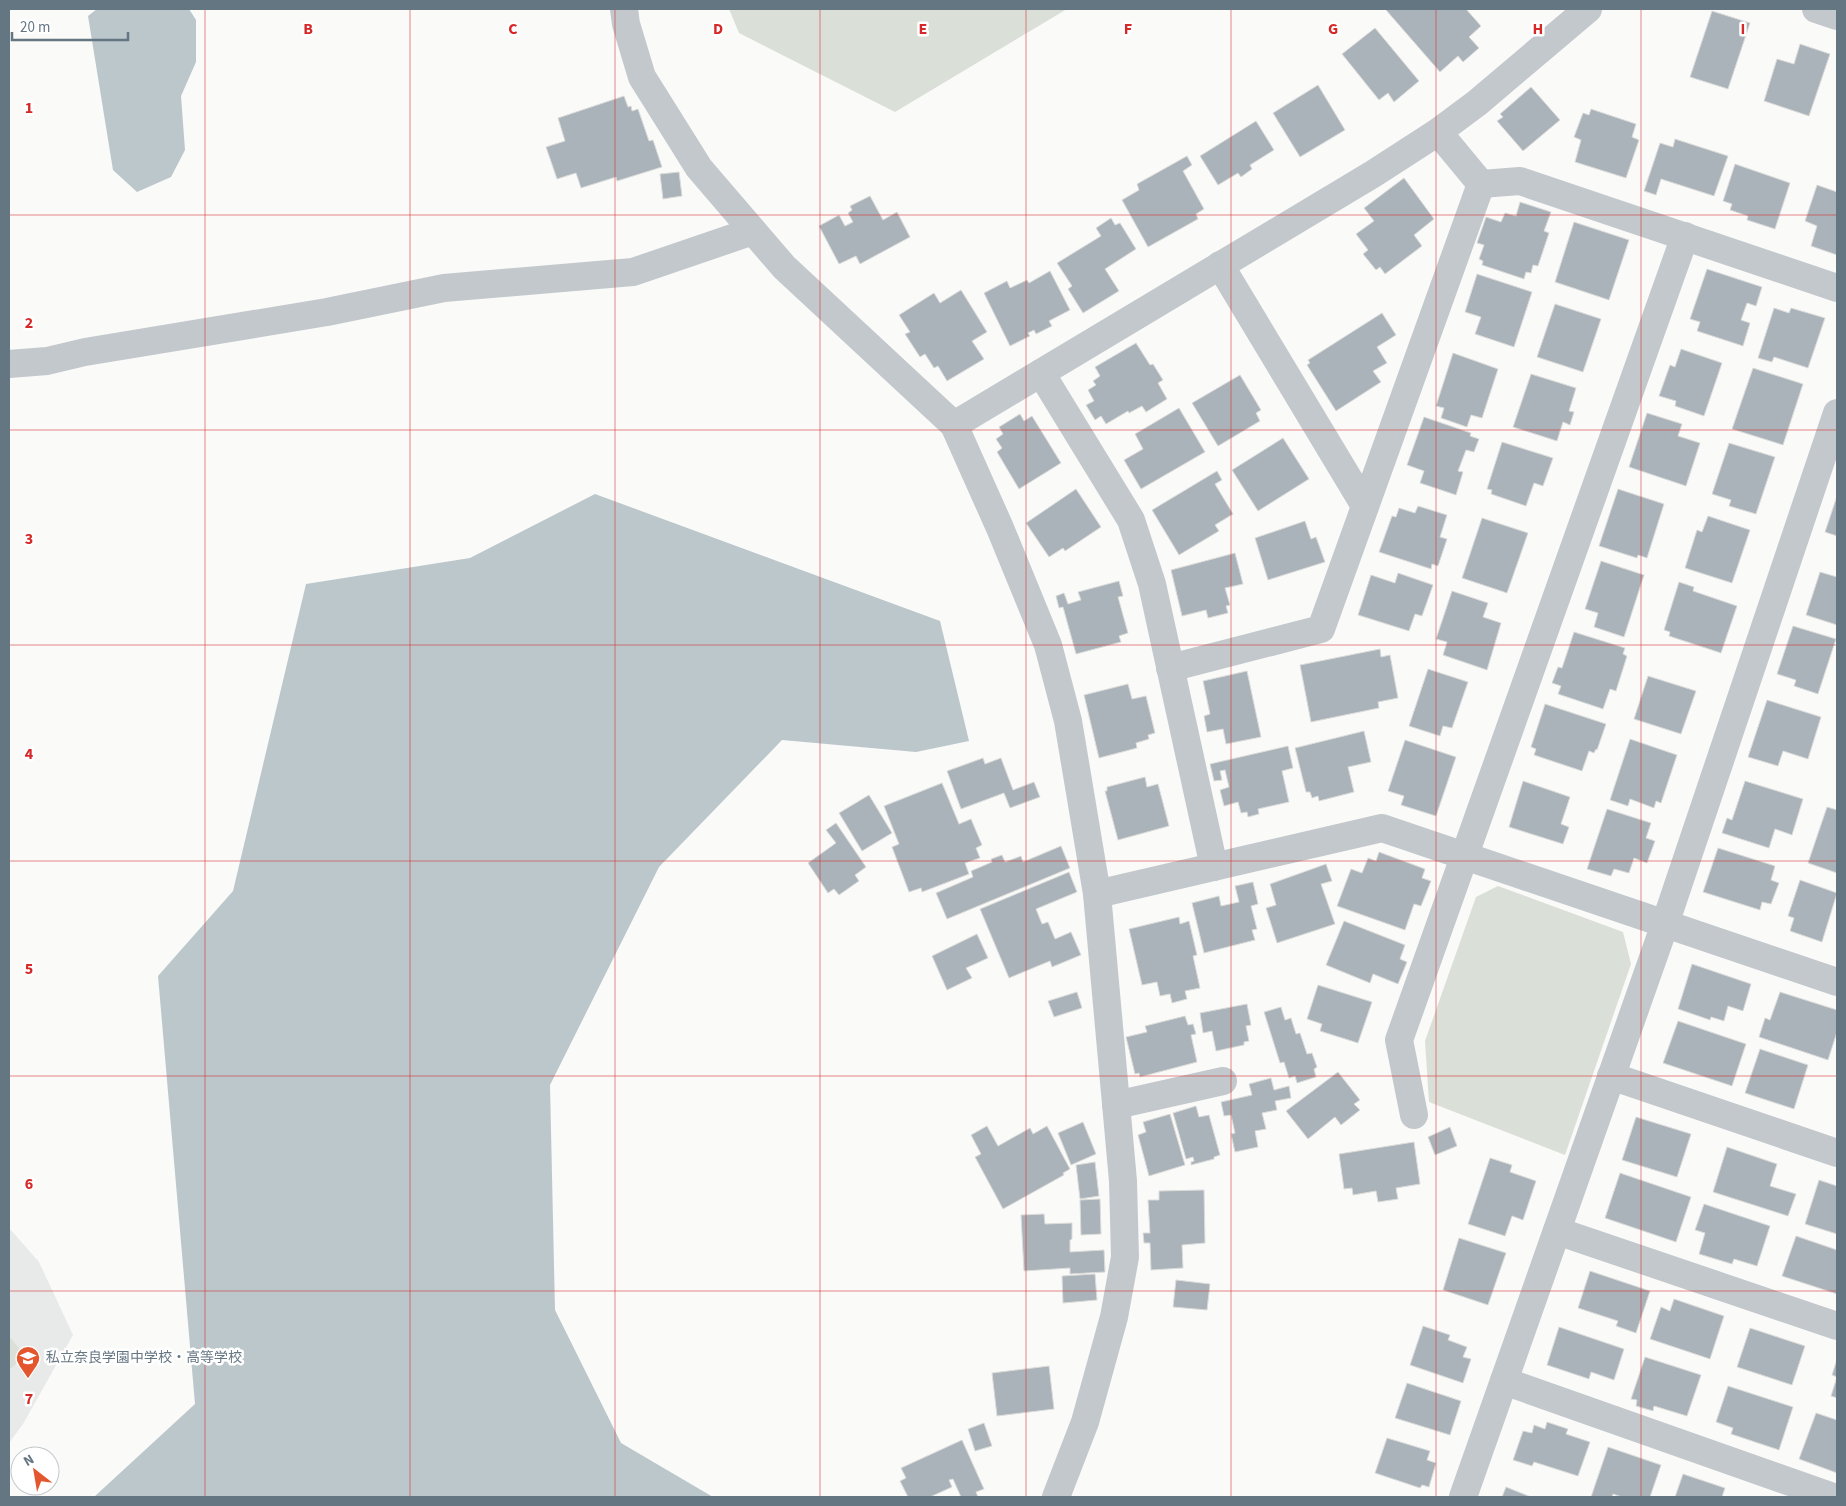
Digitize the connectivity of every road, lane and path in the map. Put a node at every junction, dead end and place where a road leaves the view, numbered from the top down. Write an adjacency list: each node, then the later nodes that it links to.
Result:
1 (624, 9): 7 (street)
2 (1588, 9): 5 (street)
3 (1816, 9): 4 (street)
4 (1837, 16)
5 (1438, 132): 6 (street); 9 (street)
6 (1481, 184): 8 (street); 15 (street)
7 (753, 232): 11 (street); 14 (street)
8 (1685, 236): 10 (street); 17 (street)
9 (1220, 265): 12 (street); 15 (street)
10 (1837, 288)
11 (9, 364)
12 (1041, 373): 14 (street); 16 (street)
13 (1837, 413): 20 (street)
14 (954, 426): 19 (street)
15 (1365, 506): 16 (street)
16 (1170, 668): 18 (street)
17 (1464, 856): 18 (street); 20 (street); 25 (street)
18 (1214, 867): 19 (street)
19 (1097, 894): 24 (street)
20 (1665, 924): 21 (street); 22 (street)
21 (1837, 982)
22 (1611, 1076): 26 (street); 27 (street)
23 (1223, 1081): 24 (street)
24 (1116, 1106): 30 (street)
25 (1414, 1115)
26 (1837, 1153)
27 (1557, 1231): 28 (street); 29 (street)
28 (1837, 1326)
29 (1504, 1381): 31 (street); 32 (street)
30 (1056, 1497)
31 (1463, 1497)
32 (1833, 1497)

